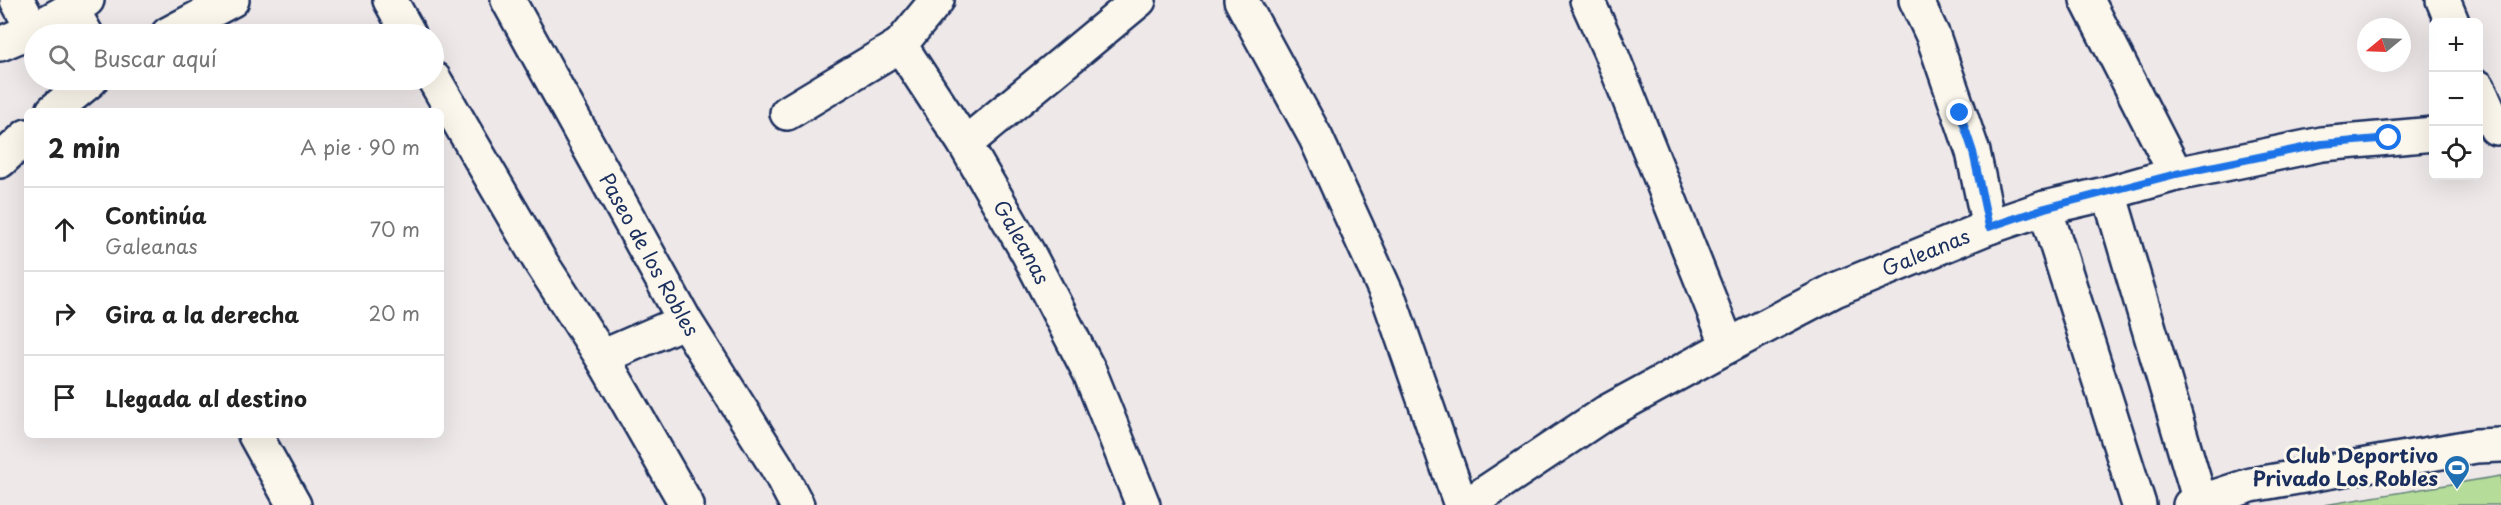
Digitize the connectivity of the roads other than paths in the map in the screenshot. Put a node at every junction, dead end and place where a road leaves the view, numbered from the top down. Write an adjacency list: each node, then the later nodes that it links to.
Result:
1 (17, 0): 14 (street)
2 (232, 0): 16 (street)
3 (390, 0): 17 (street)
4 (508, 0): 33 (street, Paseo de los Robles)
5 (937, 0): 20 (street)
6 (1138, 0): 27 (street)
7 (1241, 0): 43 (street)
8 (1587, 0): 34 (street)
9 (1916, 0): 32 (street)
10 (2087, 0): 29 (street)
11 (2443, 0): 13 (street)
12 (82, 14): 15 (street)
13 (2450, 18)
14 (30, 24)
15 (51, 24)
16 (187, 24)
17 (403, 24)
18 (24, 34): 19 (street)
19 (0, 44)
20 (900, 45): 23 (street); 27 (street, Galeanas)
21 (440, 90): 35 (street)
22 (2483, 102): 24 (street)
23 (787, 113)
24 (2492, 129)
25 (2429, 134): 29 (street, Galeanas)
26 (24, 139): 28 (street)
27 (965, 144): 42 (street, Galeanas)
28 (0, 161)
29 (2176, 174): 30 (street, Galeanas)
30 (2109, 193): 31 (street, Galeanas); 38 (street)
31 (2045, 208): 32 (street, Galeanas); 45 (street)
32 (1989, 227): 34 (street, Galeanas)
33 (685, 321): 35 (street); 41 (street, Paseo de los Robles)
34 (1728, 346): 44 (street, Galeanas)
35 (602, 357): 40 (street)
36 (257, 438): 39 (street)
37 (2501, 446): 38 (street)
38 (2195, 503)
39 (294, 505)
40 (687, 505)
41 (798, 505)
42 (1143, 505)
43 (1461, 505)
44 (1467, 505)
45 (2139, 505)

